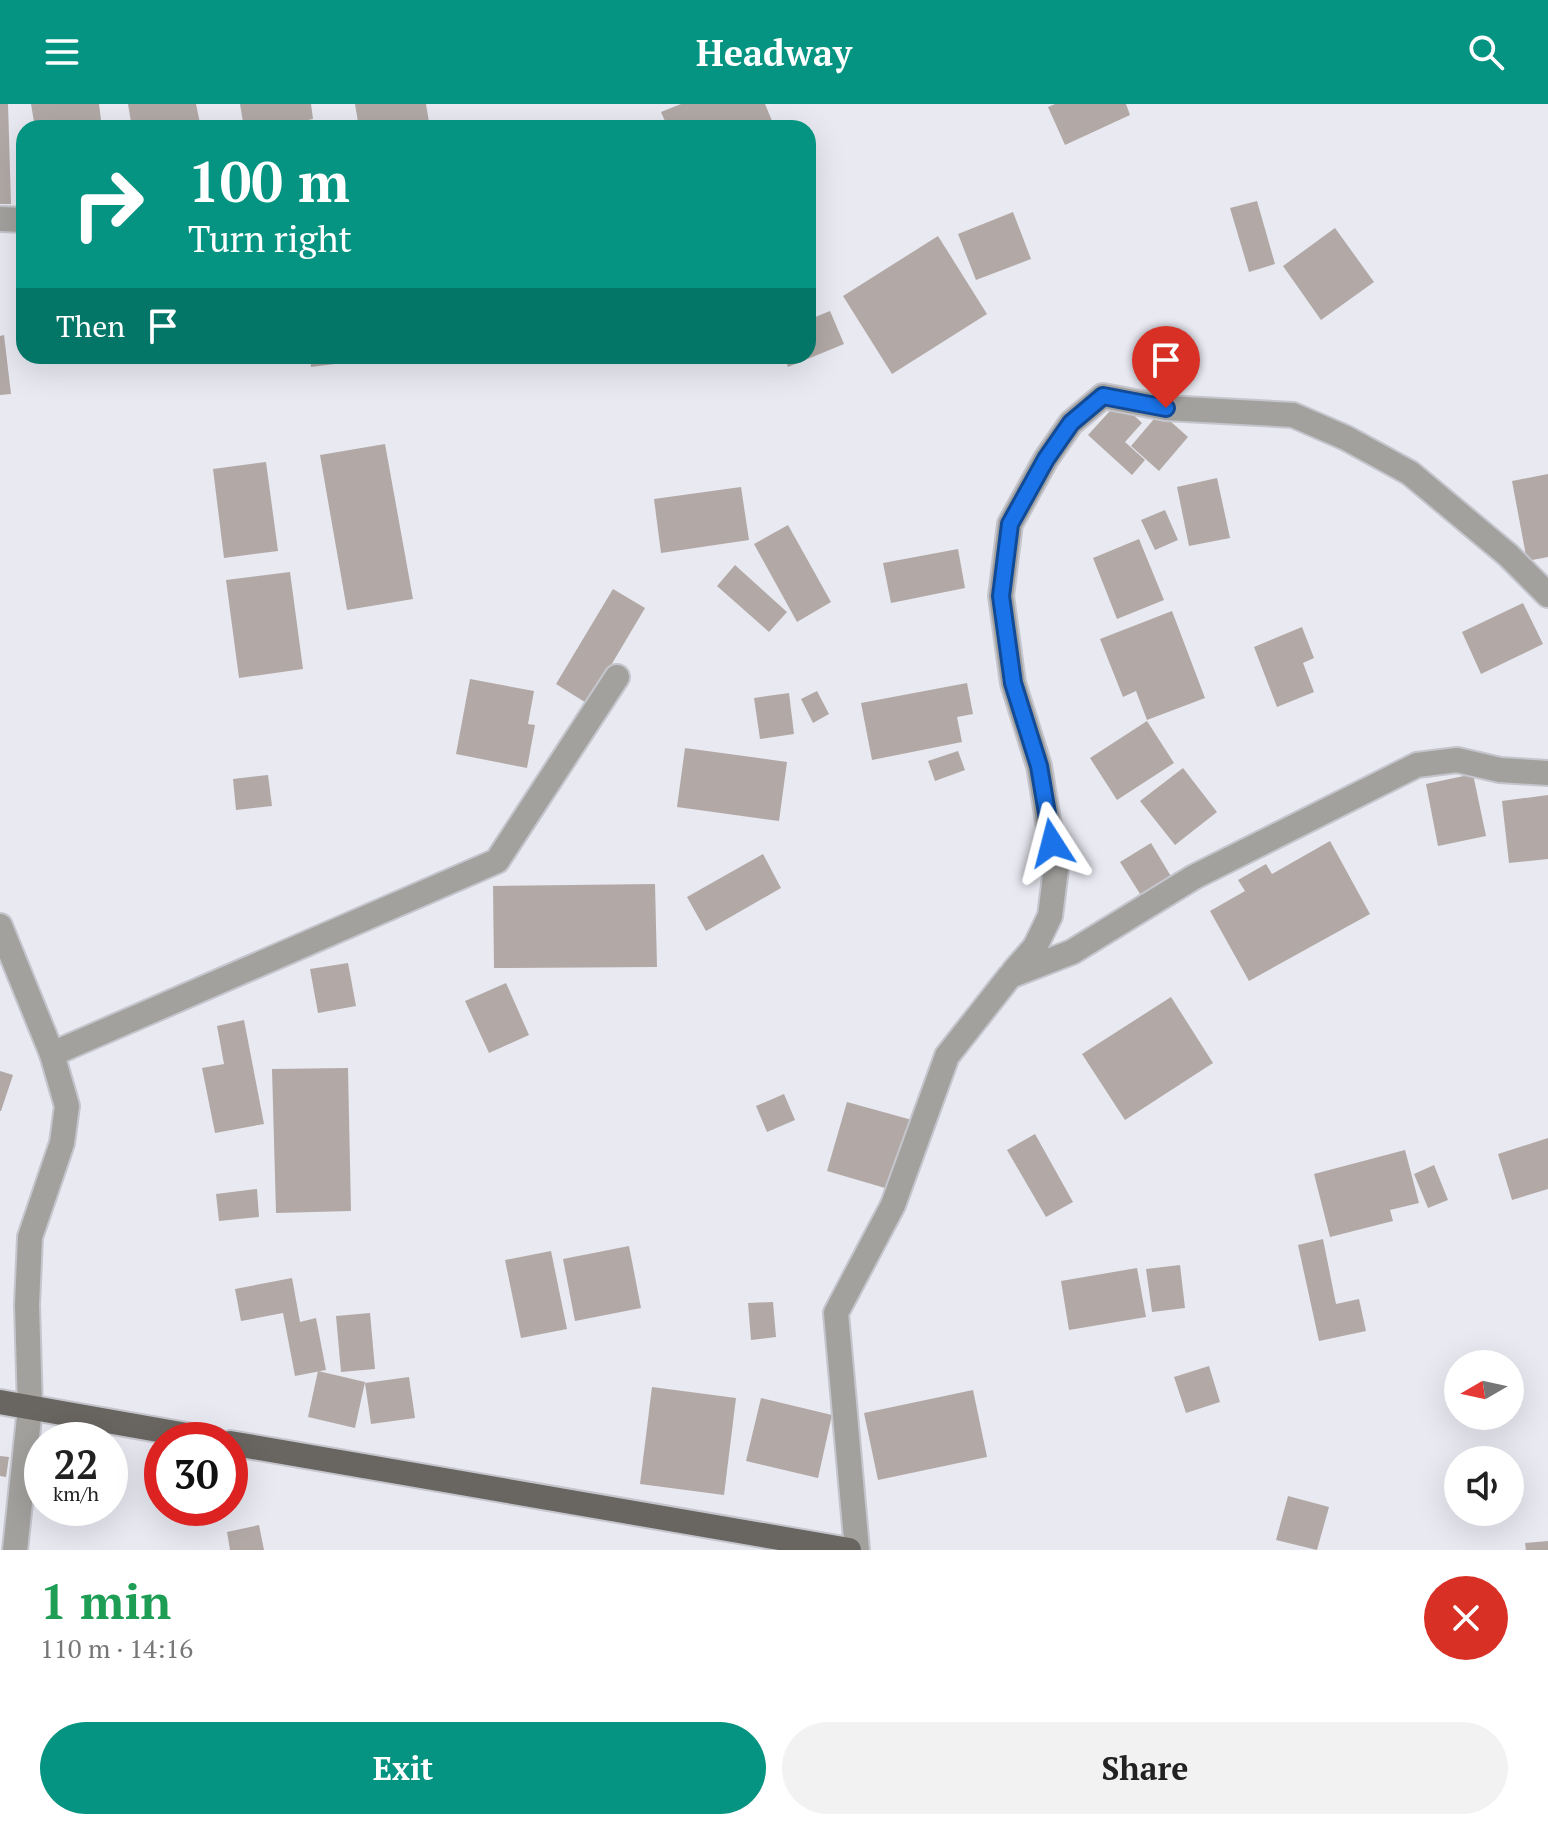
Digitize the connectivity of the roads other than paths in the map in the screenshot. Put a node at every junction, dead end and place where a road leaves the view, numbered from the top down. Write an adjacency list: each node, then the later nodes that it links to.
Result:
1 (1548, 595): 5 (street)
2 (617, 677): 6 (street)
3 (1548, 773): 5 (street)
4 (0, 926): 6 (street)
5 (1010, 976): 13 (street)
6 (52, 1054): 8 (street)
7 (0, 1402): 8 (main road)
8 (30, 1408): 9 (main road); 11 (street)
9 (144, 1428)
10 (248, 1446): 12 (main road)
11 (15, 1550)
12 (849, 1550)
13 (857, 1550)

